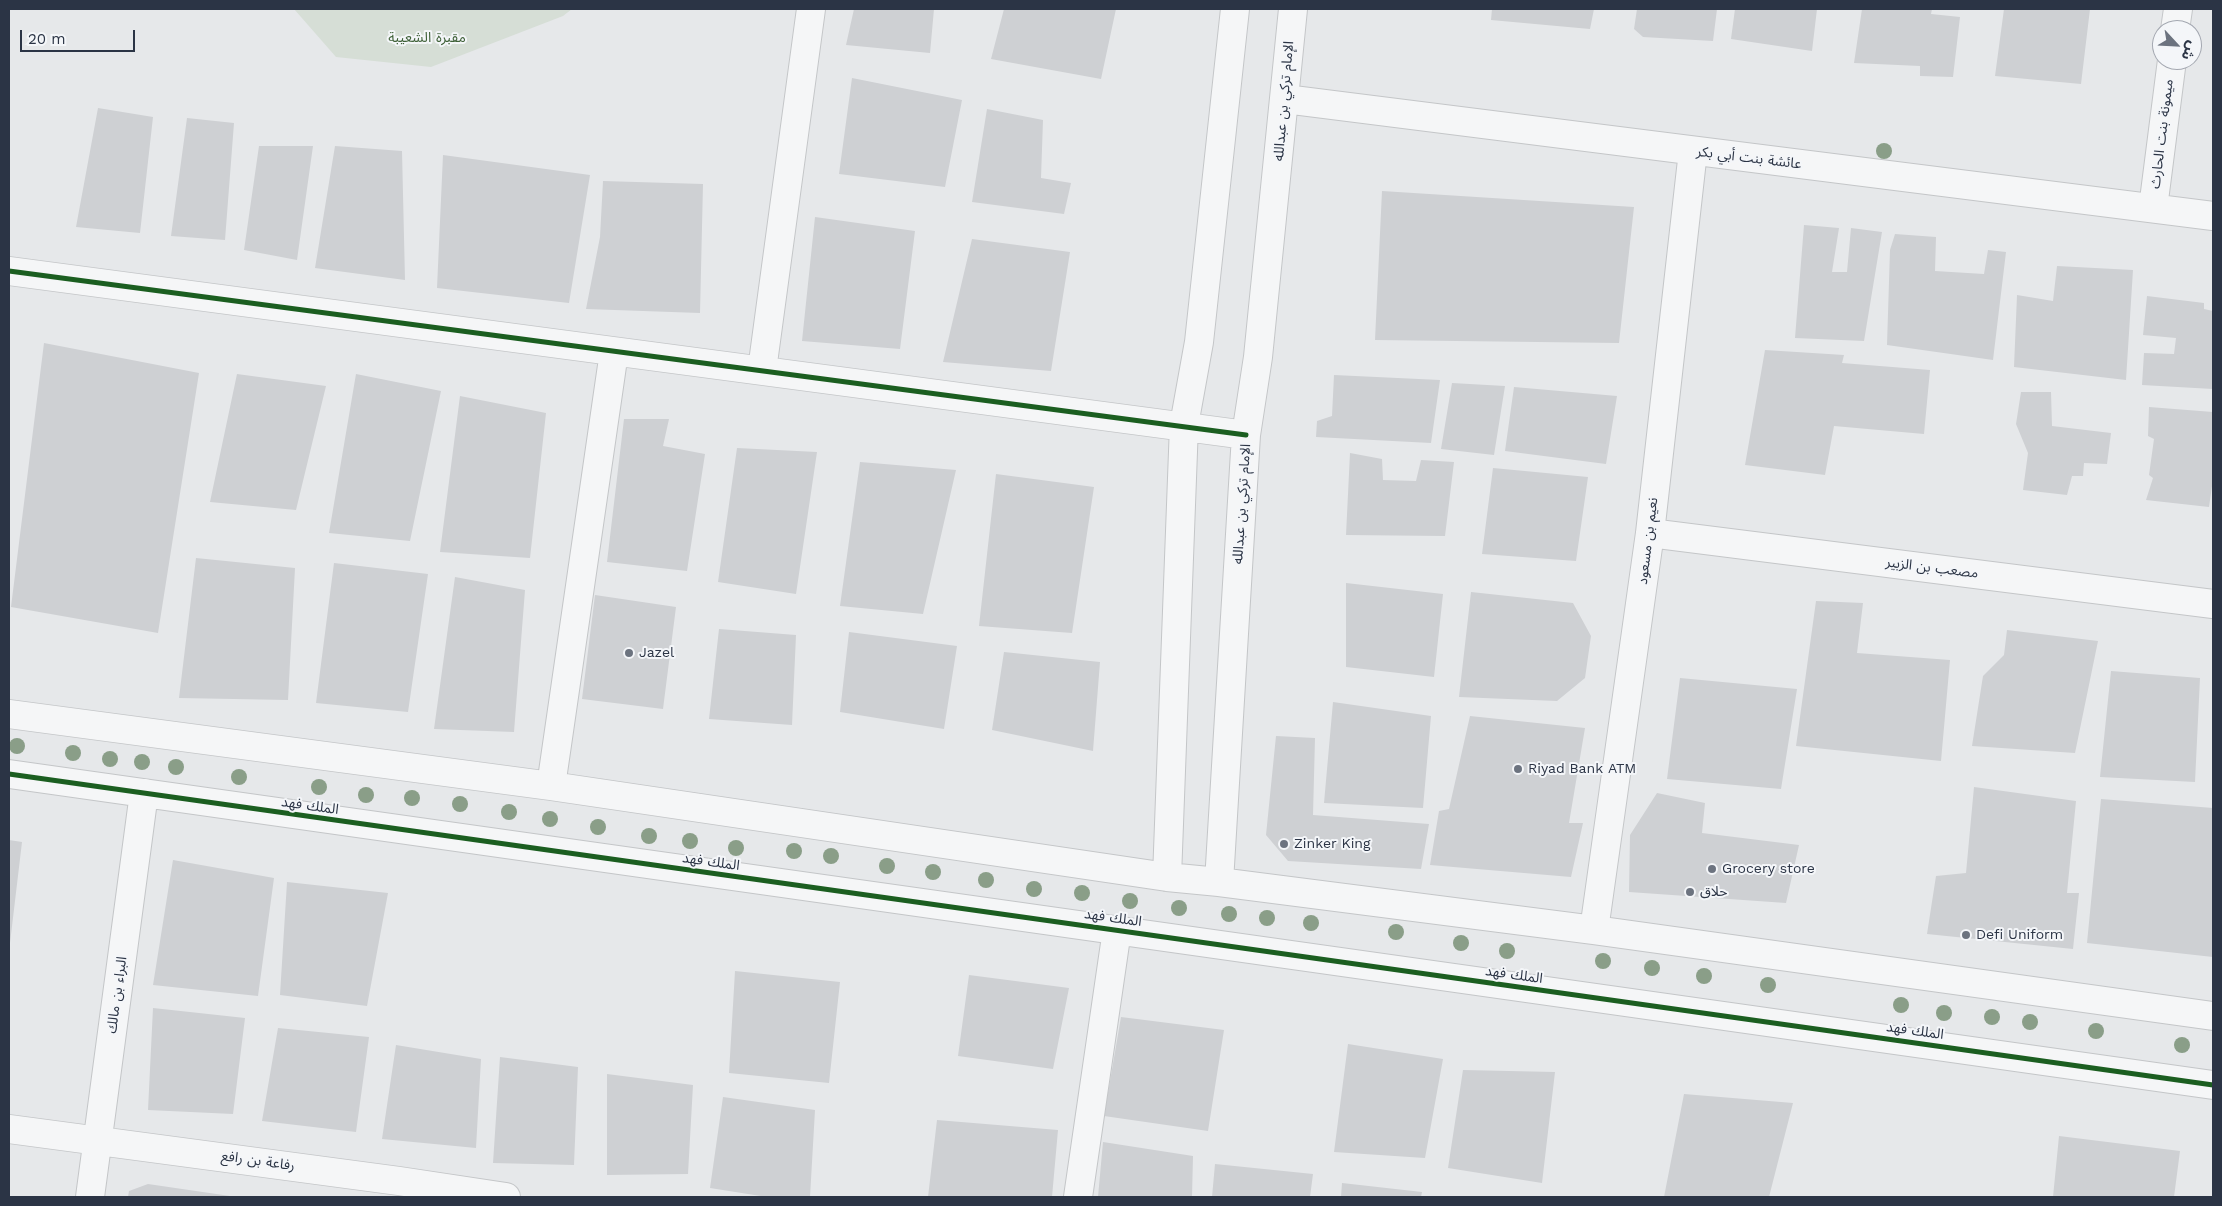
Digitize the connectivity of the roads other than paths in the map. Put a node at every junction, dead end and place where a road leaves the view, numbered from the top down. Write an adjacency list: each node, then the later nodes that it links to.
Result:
1 (812, 9): 11 (street)
2 (1235, 9): 12 (street)
3 (1293, 9): 5 (street, الإمام تركي بن عبدالله)
4 (2171, 70): 7 (street, ميمونة بنت الحارث)
5 (1285, 99): 6 (street, عائشة بنت أبي بكر); 13 (street, الإمام تركي بن عبدالله)
6 (1693, 151): 7 (street, عائشة بنت أبي بكر); 14 (street, نعيم بن مسعود)
7 (2153, 208): 8 (street, عائشة بنت أبي بكر)
8 (2213, 216)
9 (9, 271): 10 (street)
10 (614, 352): 11 (street); 18 (street)
11 (762, 370): 12 (street)
12 (1184, 425): 13 (street); 20 (street)
13 (1246, 434): 21 (street, الإمام تركي بن عبدالله)
14 (1650, 532): 15 (street, مصعب بن الزبير); 23 (street, نعيم بن مسعود)
15 (2213, 604)
16 (9, 714): 18 (street)
17 (9, 774): 19 (street, الملك فهد)
18 (551, 786): 20 (street)
19 (144, 794): 22 (street, الملك فهد); 27 (street, البراء بن مالك)
20 (1167, 877): 21 (street)
21 (1219, 882): 23 (street)
22 (1117, 930): 25 (street, الملك فهد); 31 (street)
23 (1594, 930): 24 (street)
24 (2213, 1016)
25 (2213, 1085)
26 (9, 1129): 27 (street, رفاعة بن رافع)
27 (98, 1140): 28 (street, رفاعة بن رافع); 29 (street, البراء بن مالك)
28 (398, 1189): 30 (street, رفاعة بن رافع)
29 (90, 1197)
30 (506, 1197)
31 (1078, 1197)

